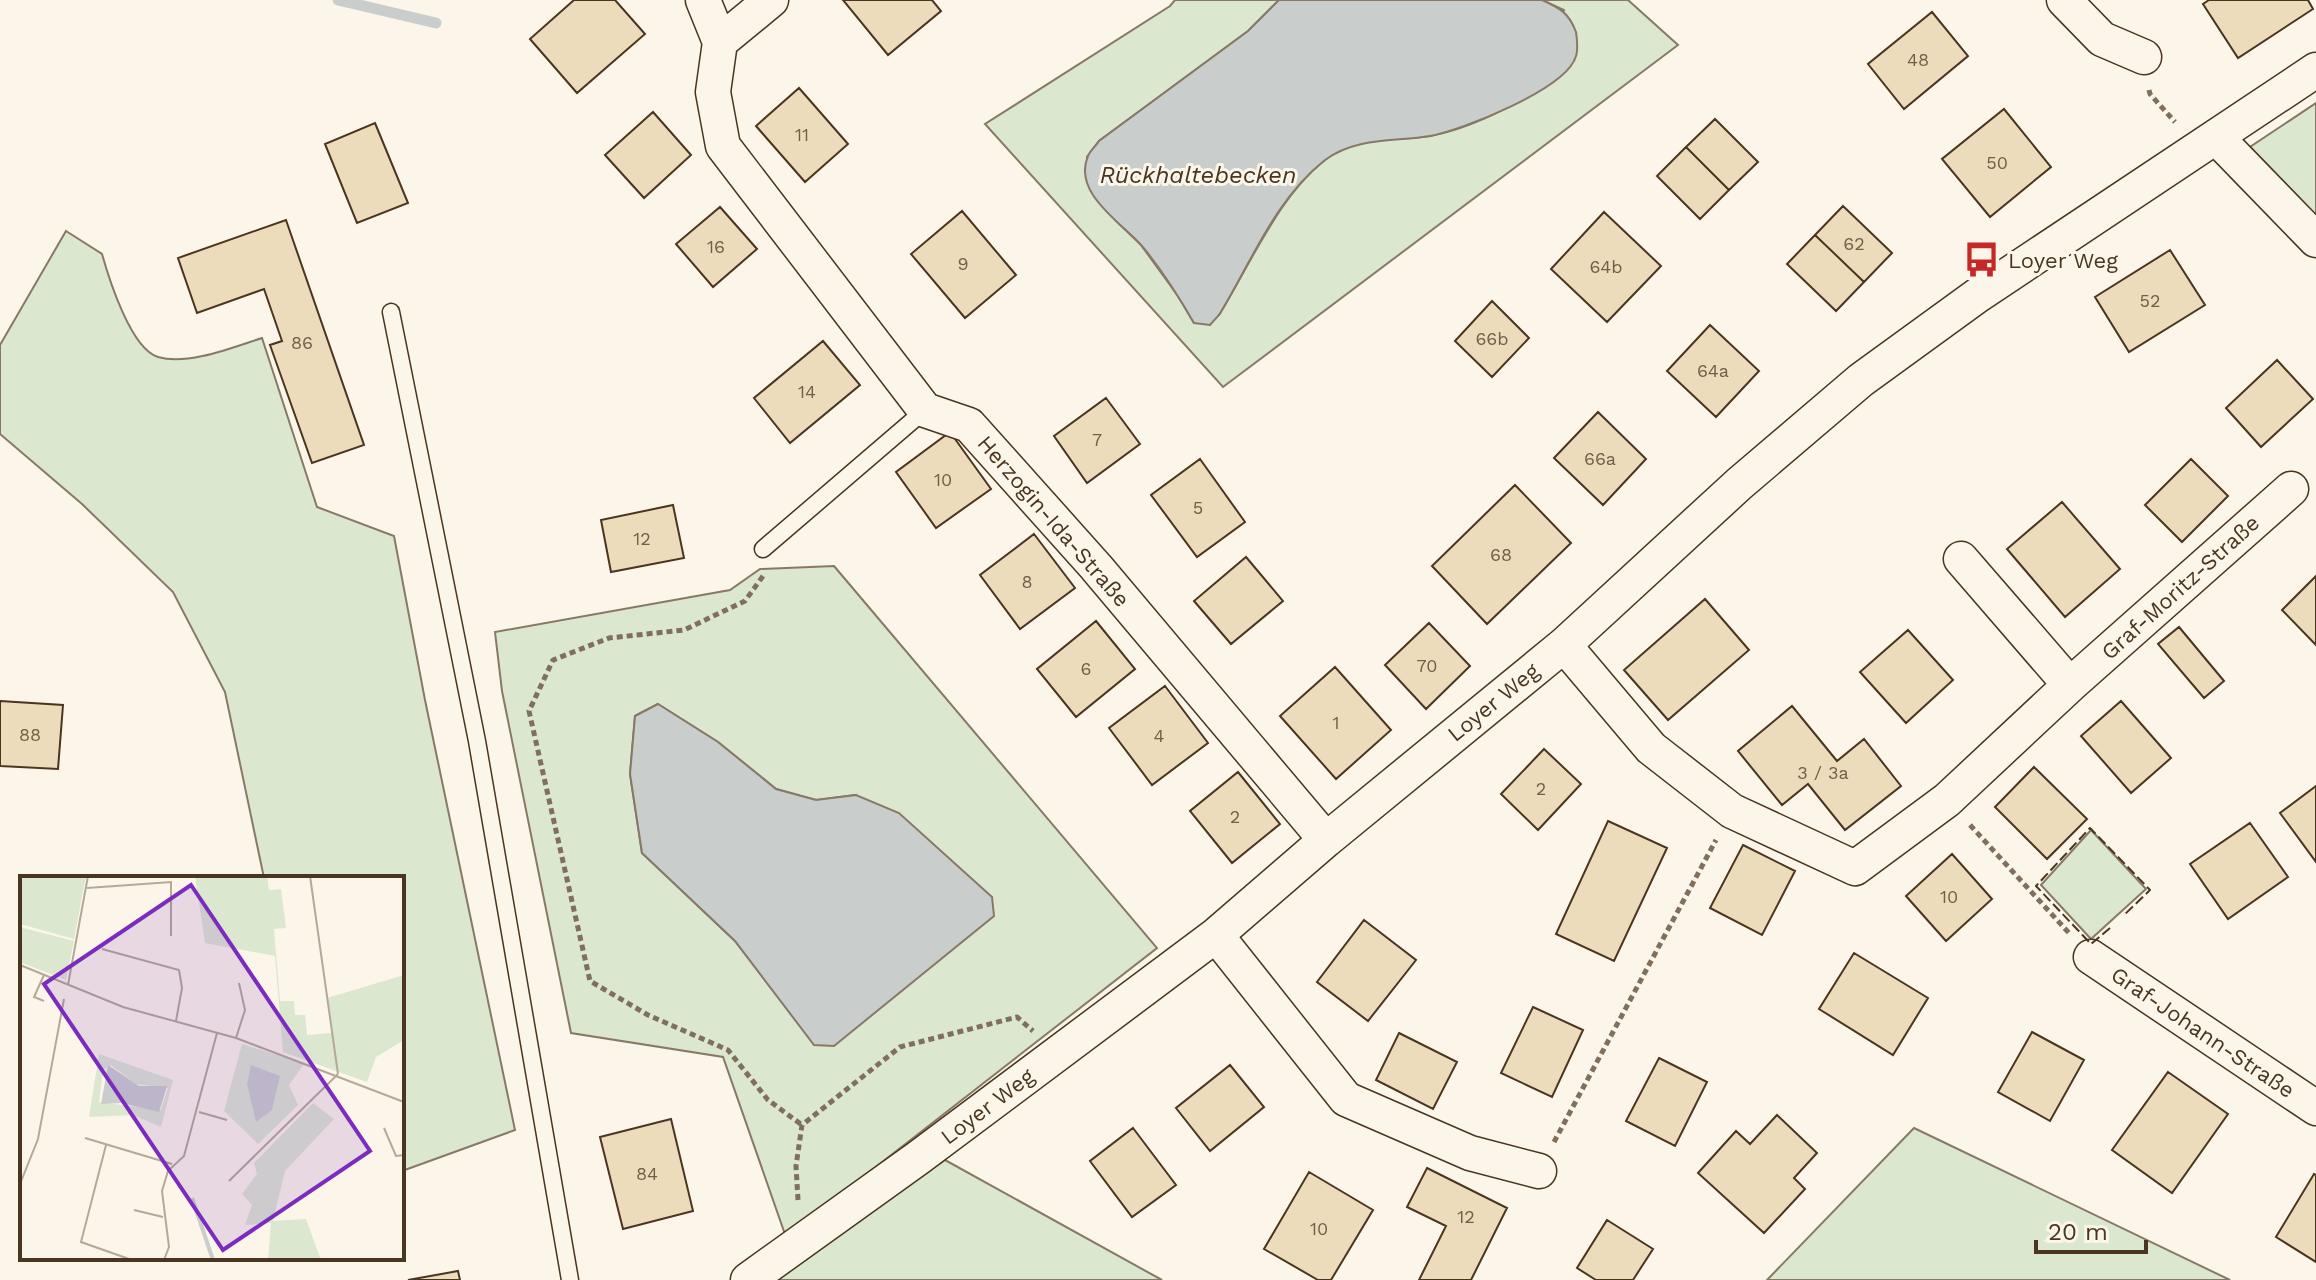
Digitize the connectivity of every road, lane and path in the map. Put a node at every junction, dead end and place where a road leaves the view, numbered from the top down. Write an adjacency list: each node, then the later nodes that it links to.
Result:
1 (703, 0): 4 (street)
2 (771, 0): 4 (street)
3 (2064, 0): 5 (street)
4 (720, 42): 10 (street)
5 (2144, 57): 7 (path)
6 (2316, 70): 7 (street, Loyer Weg)
7 (2208, 144): 8 (street); 14 (street, Loyer Weg)
8 (2316, 240)
9 (391, 312): 26 (lane)
10 (925, 410): 12 (lane); 18 (street, Herzogin-Ida-Straße)
11 (2291, 489): 15 (street, Graf-Moritz-Straße)
12 (763, 549): 23 (path)
13 (1961, 559): 15 (street)
14 (1564, 645): 17 (street, Graf-Moritz-Straße); 18 (street, Loyer Weg)
15 (2070, 685): 16 (street, Graf-Moritz-Straße)
16 (1947, 800): 17 (street, Graf-Moritz-Straße); 20 (path)
17 (1732, 811): 24 (path)
18 (1326, 840): 19 (street, Loyer Weg)
19 (1216, 935): 21 (street, Loyer Weg); 24 (street)
20 (2091, 957): 22 (street, Graf-Johann-Straße)
21 (1057, 1053): 23 (path); 25 (street, Loyer Weg)
22 (2316, 1108)
23 (802, 1125): 25 (path)
24 (1539, 1171)
25 (800, 1241): 27 (street, Loyer Weg)
26 (570, 1280)
27 (748, 1280)

